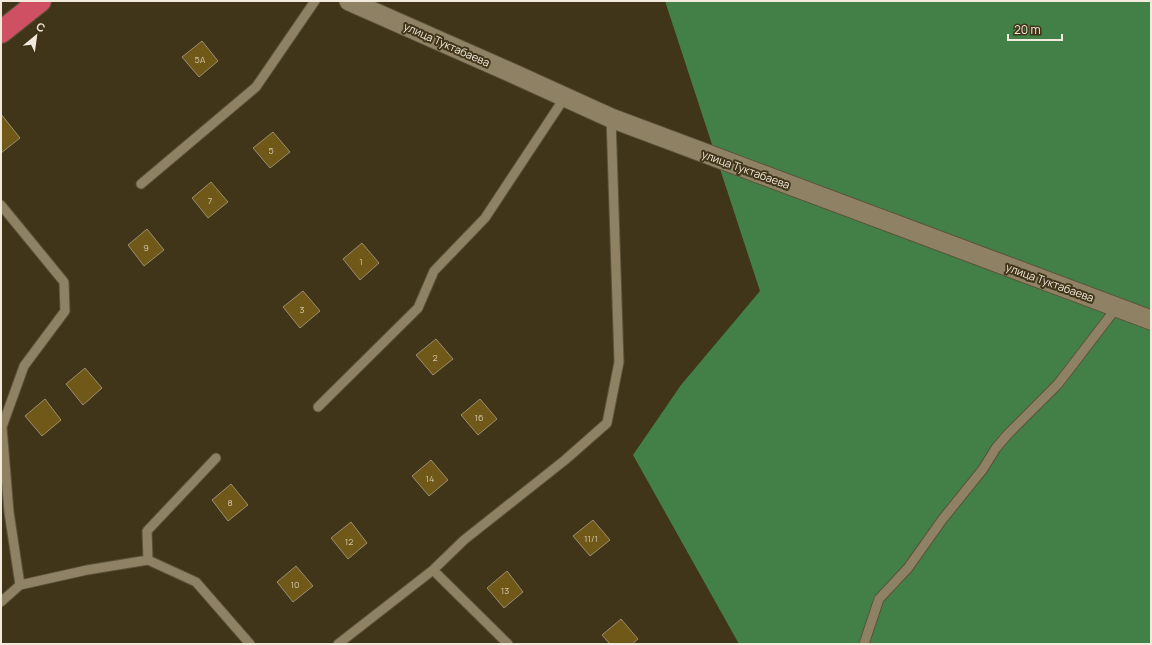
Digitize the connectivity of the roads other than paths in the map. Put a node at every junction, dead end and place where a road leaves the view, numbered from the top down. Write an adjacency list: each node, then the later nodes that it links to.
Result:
1 (40, 1): 4 (highway)
2 (315, 1): 7 (lane)
3 (349, 1): 5 (street, улица Туктабаева)
4 (1, 32)
5 (565, 97): 6 (street, улица Туктабаева); 11 (lane)
6 (611, 118): 9 (street, улица Туктабаева); 14 (lane)
7 (142, 184)
8 (1, 205): 15 (lane)
9 (1117, 307): 10 (street, улица Туктабаева); 20 (lane)
10 (1151, 320)
11 (318, 408)
12 (216, 458): 13 (lane)
13 (148, 560): 15 (lane); 17 (lane)
14 (433, 570): 18 (lane); 19 (lane)
15 (20, 585): 16 (lane)
16 (1, 602)
17 (250, 644)
18 (338, 644)
19 (508, 644)
20 (864, 644)

